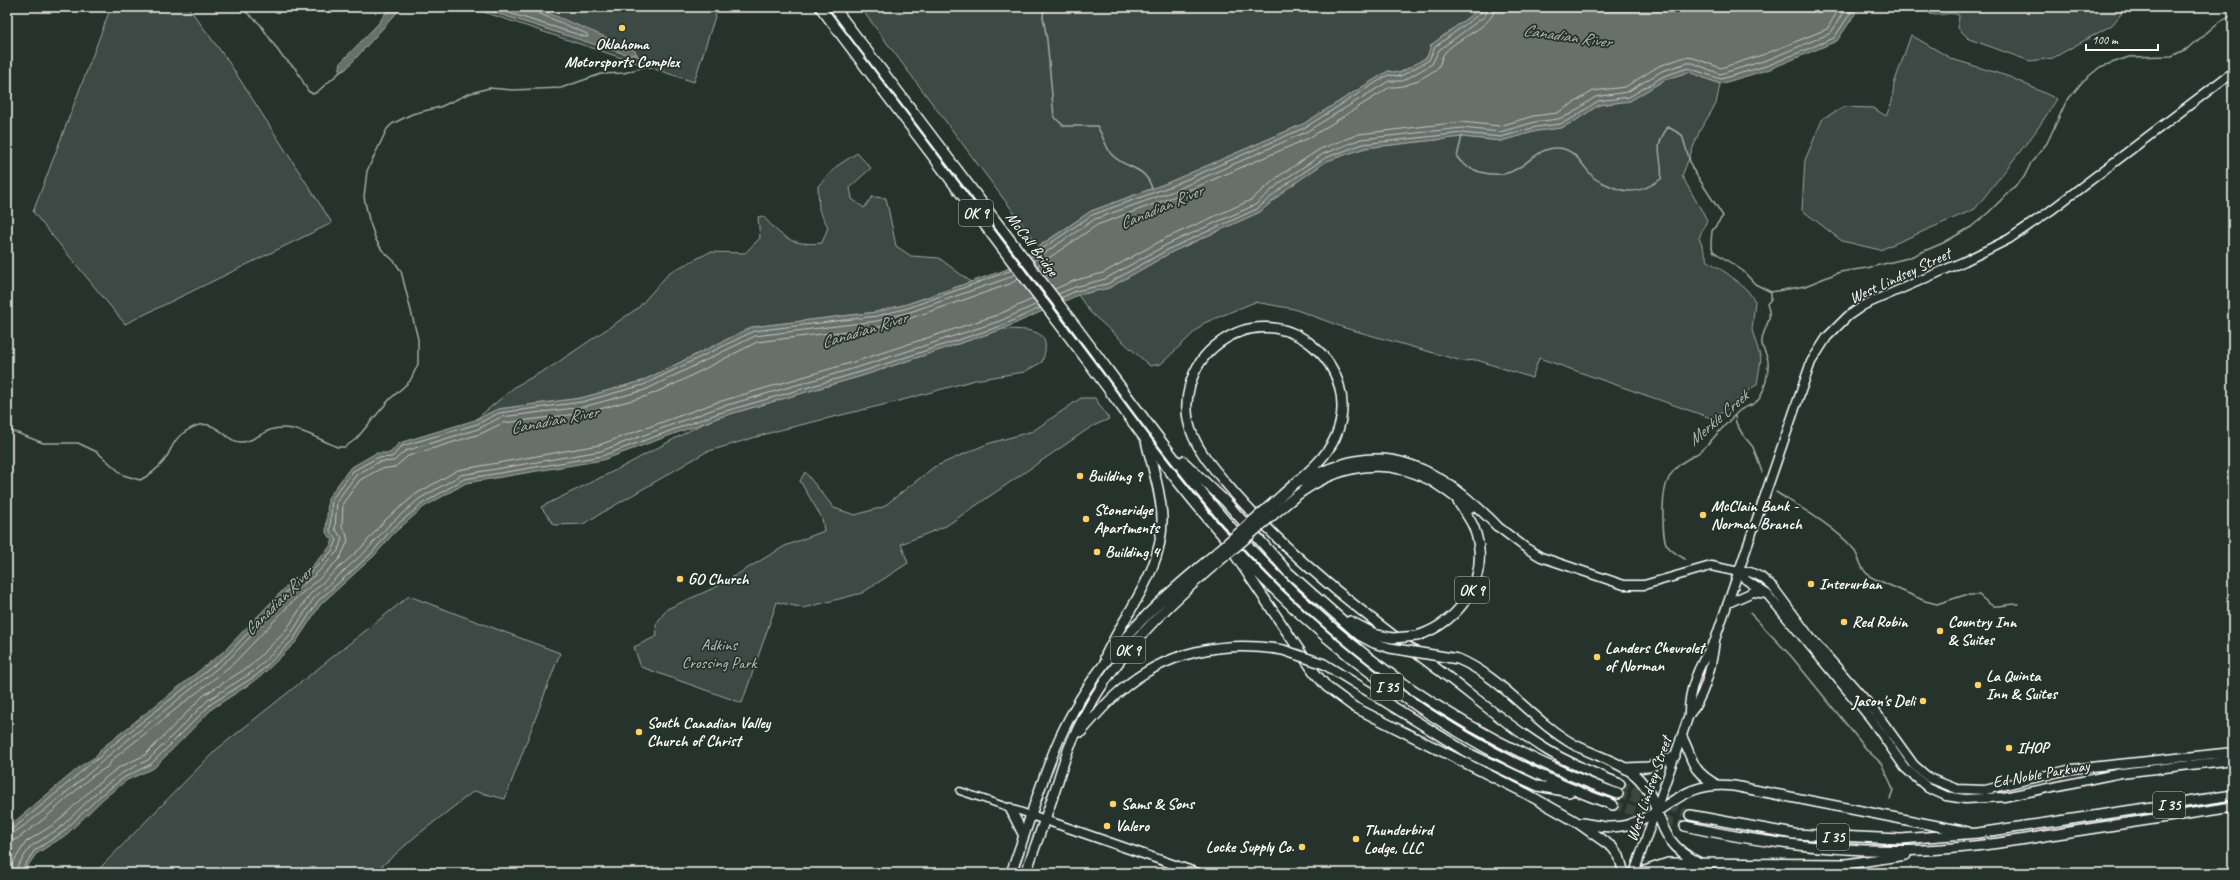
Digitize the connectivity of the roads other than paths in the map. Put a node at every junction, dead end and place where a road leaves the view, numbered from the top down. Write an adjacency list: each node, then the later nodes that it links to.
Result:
1 (820, 7): 4 (highway, McCall Bridge / OK 9)
2 (834, 7): 5 (highway, McCall Bridge / OK 9)
3 (2233, 72): 11 (main road, West Lindsey Street)
4 (1146, 438): 9 (highway, I 35); 15 (highway, OK 9)
5 (1163, 442): 14 (highway, OK 9); 25 (highway, I 35)
6 (1454, 497): 7 (highway, OK 9); 8 (highway); 14 (highway, OK 9, bridge)
7 (1283, 501): 8 (highway); 10 (highway, OK 9, bridge); 22 (highway)
8 (1497, 526): 11 (main road, Ed Noble Parkway)
9 (1217, 529): 27 (highway, I 35); 35 (highway)
10 (1203, 570): 15 (highway); 17 (highway, OK 9)
11 (1739, 572): 12 (main road, Ed Noble Parkway); 13 (main road, West Lindsey Street); 18 (main road, Ed Noble Parkway)
12 (1767, 594): 13 (main road); 20 (main road, Ed Noble Parkway)
13 (1728, 602): 16 (main road, West Lindsey Street)
14 (1375, 639): 21 (highway, bridge)
15 (1096, 675): 33 (highway, OK 9)
16 (1682, 737): 19 (main road, West Lindsey Street); 23 (highway)
17 (1072, 742): 27 (highway, bridge); 34 (highway, OK 9)
18 (2233, 752)
19 (1675, 756): 21 (highway); 31 (main road, West Lindsey Street)
20 (2233, 760)
21 (1624, 768): 31 (highway)
22 (1620, 784)
23 (1717, 785): 31 (highway); 37 (highway)
24 (960, 791): 30 (street)
25 (1618, 794)
26 (2233, 795): 37 (highway, I 35)
27 (1590, 797): 28 (highway, I 35)
28 (1613, 805)
29 (2233, 807): 39 (highway, I 35)
30 (1010, 808): 33 (street); 38 (highway)
31 (1656, 811): 35 (highway); 40 (highway); 45 (main road, West Lindsey Street)
32 (1690, 815): 37 (highway, I 35)
33 (1031, 816): 34 (main road); 38 (highway, OK 9)
34 (1045, 821): 42 (highway, OK 9); 43 (main road)
35 (1575, 821): 44 (highway)
36 (1685, 826): 39 (highway, I 35)
37 (1978, 833)
38 (1024, 836): 41 (highway, OK 9)
39 (1953, 848): 40 (highway)
40 (1700, 863): 46 (highway)
41 (1011, 873)
42 (1026, 873)
43 (1198, 873)
44 (1624, 873)
45 (1634, 873)
46 (1639, 873)

